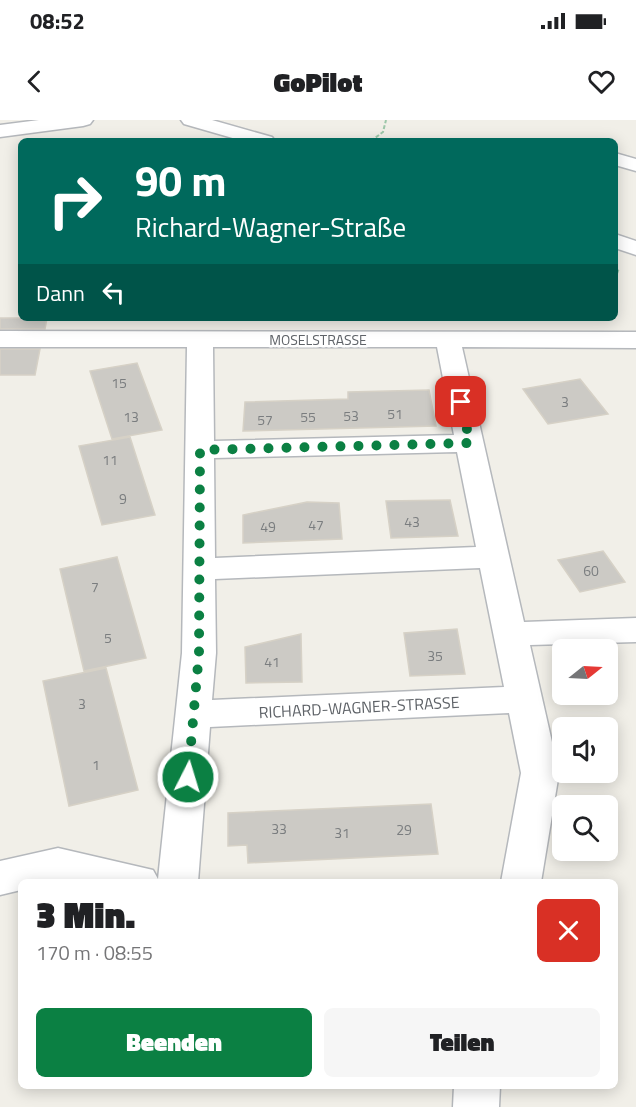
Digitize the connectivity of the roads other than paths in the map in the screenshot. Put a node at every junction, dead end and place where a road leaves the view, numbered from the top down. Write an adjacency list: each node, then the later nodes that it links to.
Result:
1 (83, 120): 3 (street)
2 (191, 120): 4 (street)
3 (0, 131)
4 (254, 138)
5 (618, 160): 6 (street)
6 (636, 165)
7 (618, 243): 8 (street)
8 (636, 248)
9 (128, 329): 10 (street, MOSELSTRASSE); 11 (street, MOSELSTRASSE)
10 (0, 339)
11 (200, 340): 12 (street, MOSELSTRASSE); 15 (street)
12 (448, 340): 13 (street, MOSELSTRASSE); 14 (street)
13 (636, 340)
14 (470, 443): 15 (street); 16 (street)
15 (200, 450): 17 (street)
16 (494, 557): 17 (street); 19 (street)
17 (200, 569): 21 (street)
18 (636, 630): 19 (street)
19 (511, 634): 20 (street)
20 (524, 699): 21 (street, RICHARD-WAGNER-STRASSE); 25 (street)
21 (194, 714): 24 (street)
22 (0, 878): 23 (street)
23 (125, 879)
24 (178, 879)
25 (522, 879)
26 (476, 1089): 27 (street)
27 (476, 1107)

